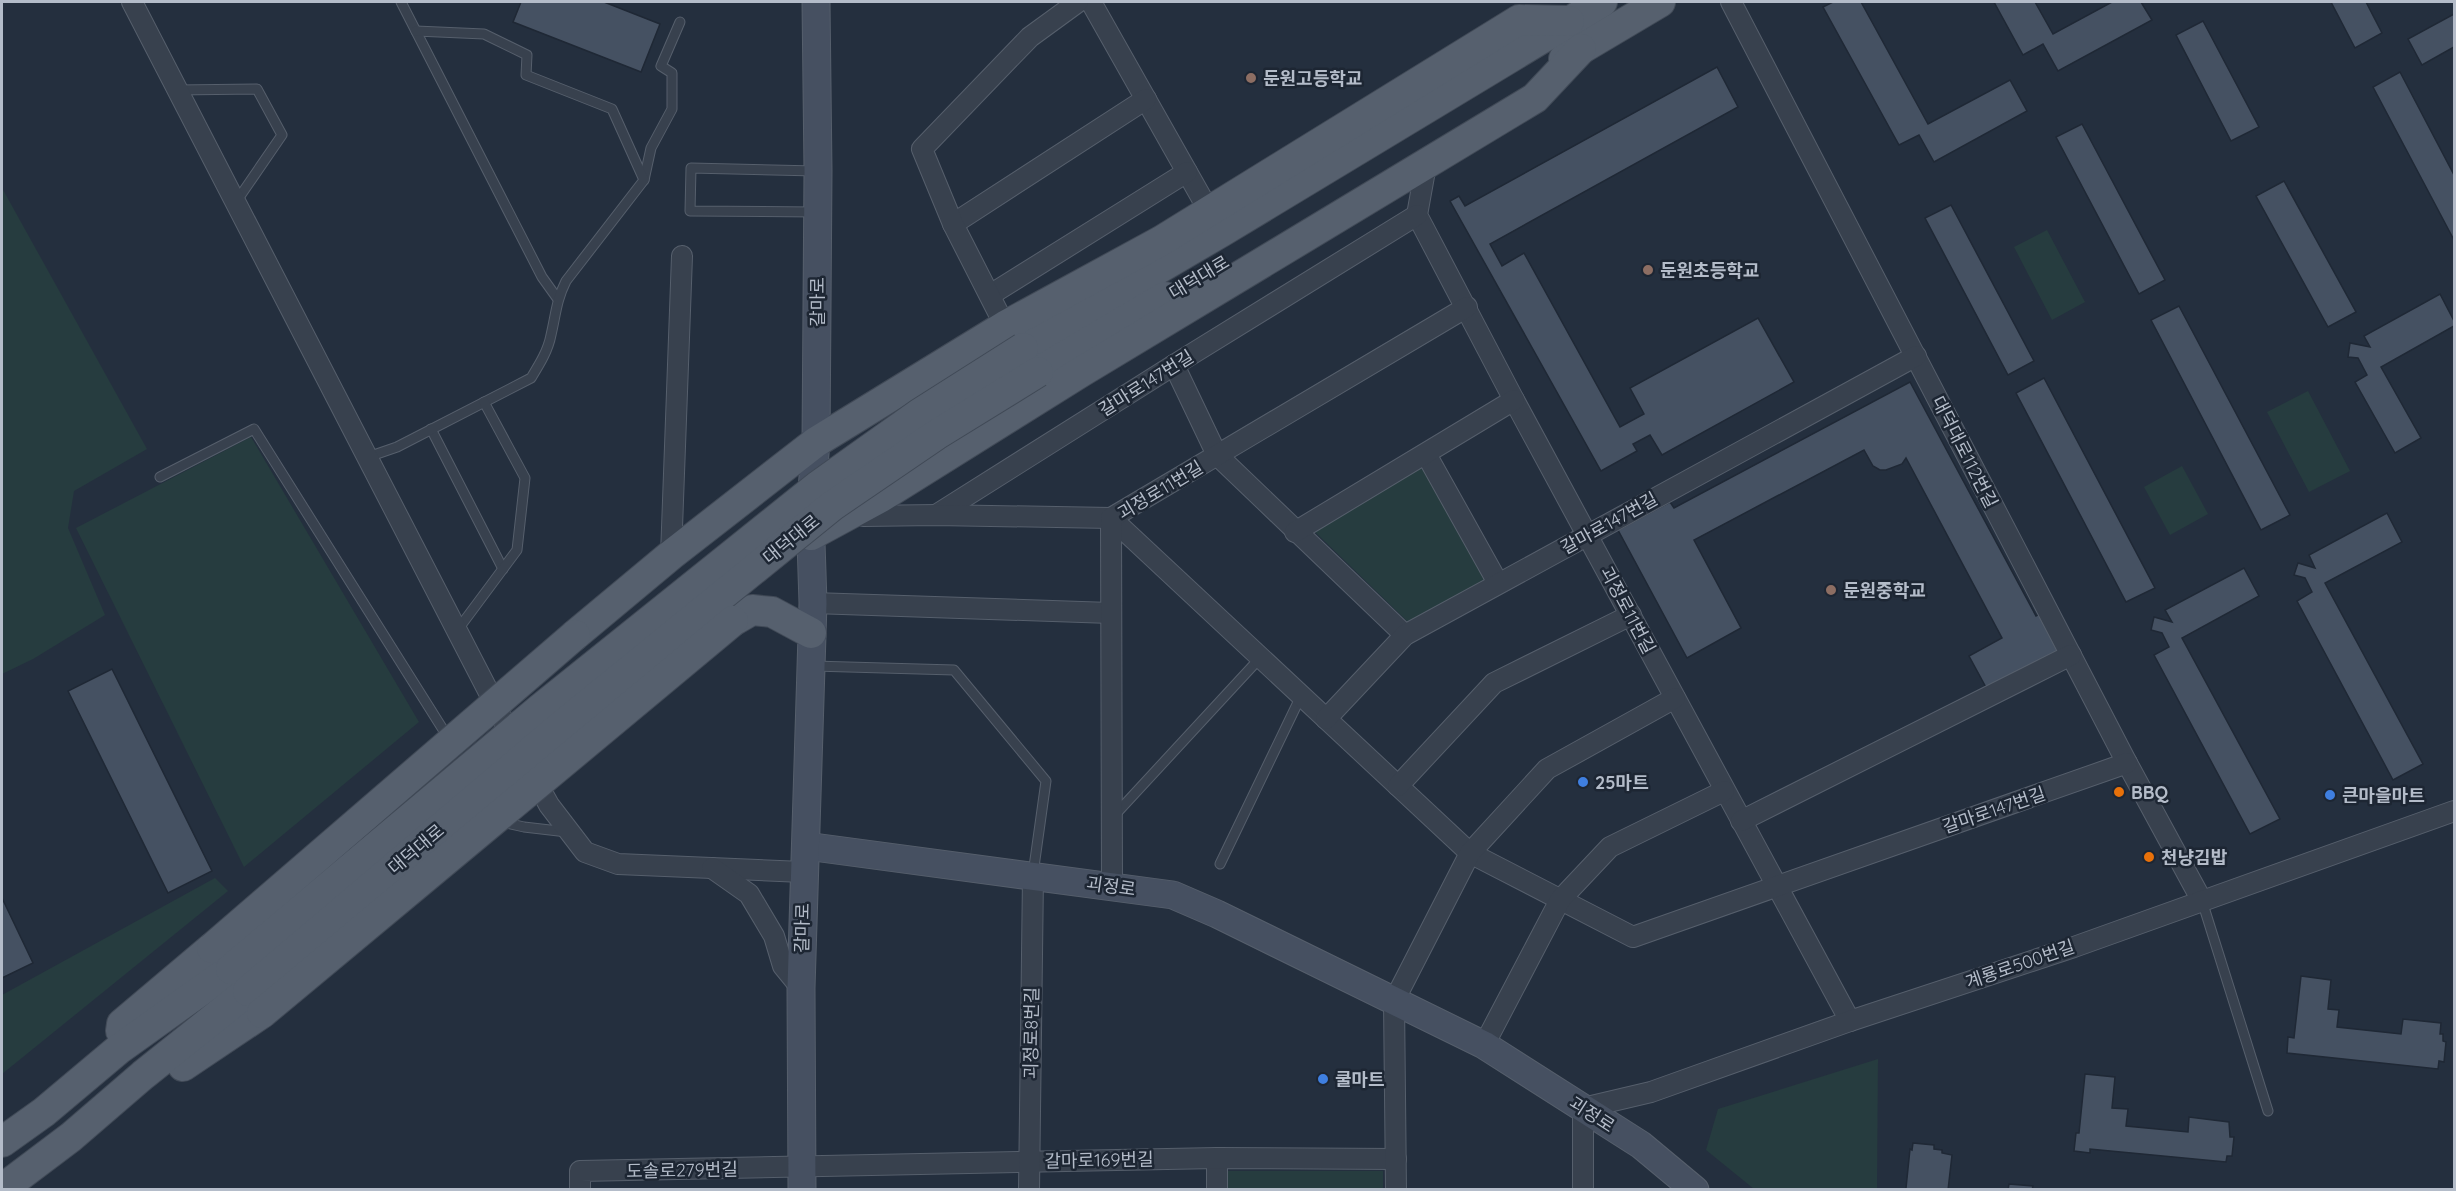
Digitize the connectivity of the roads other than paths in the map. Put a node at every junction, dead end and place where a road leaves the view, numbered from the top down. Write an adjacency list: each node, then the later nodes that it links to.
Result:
1 (132, 2): 14 (street)
2 (401, 2): 11 (lane)
3 (816, 2): 18 (main road, 갈마로)
4 (1078, 2): 25 (street)
5 (1091, 2): 15 (street)
6 (1602, 2): 9 (main road, 대덕대로)
7 (1660, 2): 12 (main road, 대덕대로)
8 (1731, 2): 31 (street, 대덕대로112번길)
9 (1569, 21): 13 (main road); 16 (main road, 대덕대로)
10 (680, 22): 20 (lane)
11 (416, 31): 20 (lane); 28 (lane)
12 (1581, 48): 17 (main road); 30 (main road, 대덕대로)
13 (1406, 88): 16 (main road); 22 (main road)
14 (177, 90): 21 (street); 21 (lane)
15 (1146, 99): 19 (street); 25 (street)
16 (1357, 148): 30 (main road, 대덕대로)
17 (1426, 165): 24 (street); 45 (main road)
18 (818, 171): 23 (main road, 갈마로); 23 (lane)
19 (1187, 172): 22 (street); 27 (street)
20 (644, 180): 28 (lane)
21 (236, 202): 39 (street)
22 (1209, 211): 30 (main road)
23 (817, 212): 36 (main road, 갈마로)
24 (1417, 215): 29 (street, 괴정로11번길); 32 (street, 갈마로147번길)
25 (953, 224): 27 (street)
26 (682, 256): 47 (street)
27 (990, 296): 30 (street)
28 (557, 298): 34 (lane)
29 (1467, 307): 33 (street, 괴정로11번길); 38 (street, 괴정로11번길)
30 (1022, 349): 36 (main road); 82 (main road, 대덕대로, bridge)
31 (1916, 356): 46 (street, 갈마로147번길); 56 (street, 대덕대로112번길)
32 (1174, 365): 38 (street); 41 (street, 갈마로147번길)
33 (1514, 400): 37 (street); 46 (street, 괴정로11번길)
34 (484, 402): 35 (lane); 48 (lane)
35 (432, 429): 39 (lane); 48 (lane)
36 (816, 442): 45 (main road, 갈마로); 47 (main road)
37 (1426, 454): 44 (street); 49 (street)
38 (1217, 455): 43 (street, 괴정로11번길); 44 (street)
39 (368, 457): 53 (street)
40 (160, 477): 62 (lane)
41 (936, 515): 42 (street); 43 (street)
42 (863, 516)
43 (1111, 518): 51 (street, 괴정로11번길); 57 (street, 갈마로147번길)
44 (1295, 532): 55 (street)
45 (811, 535): 50 (main road, 갈마로)
46 (1588, 535): 49 (street, 갈마로147번길); 52 (street, 괴정로11번길)
47 (672, 555): 82 (main road, bridge)
48 (503, 569): 53 (lane)
49 (1498, 584): 55 (street, 갈마로147번길)
50 (813, 603): 51 (street); 54 (main road, 갈마로)
51 (1111, 614): 70 (street, 괴정로11번길)
52 (1630, 615): 60 (street, 괴정로11번길); 65 (street)
53 (456, 632): 72 (street)
54 (811, 633): 58 (main road, 갈마로); 82 (main road, bridge)
55 (1404, 635): 61 (street, 갈마로147번길)
56 (2071, 655): 64 (street, 대덕대로112번길); 71 (street)
57 (1260, 658): 59 (street, 갈마로147번길); 70 (lane)
58 (809, 666): 74 (main road, 갈마로); 77 (lane)
59 (1301, 696): 61 (street, 갈마로147번길); 75 (lane)
60 (1675, 698): 66 (street, 괴정로11번길); 73 (street)
61 (1326, 719): 65 (street, 갈마로147번길)
62 (457, 752)
63 (464, 762): 67 (lane)
64 (2127, 764): 79 (street, 갈마로147번길); 81 (street, 대덕대로112번길)
65 (1398, 786): 73 (street, 갈마로147번길)
66 (1724, 791): 71 (street, 괴정로11번길); 80 (street)
67 (489, 802)
68 (2454, 811): 81 (street, 계룡로500번길)
69 (495, 812): 72 (lane)
70 (1112, 819): 78 (street, 괴정로11번길)
71 (1741, 822): 79 (street, 괴정로11번길)
72 (567, 832): 76 (street)
73 (1470, 854): 80 (street, 갈마로147번길); 84 (street)
74 (804, 859): 76 (street); 77 (main road, 괴정로); 83 (main road, 갈마로)
75 (1220, 864)
76 (712, 868): 83 (street)
77 (1033, 876): 78 (main road, 괴정로); 92 (street, 괴정로8번길)
78 (1112, 886): 84 (main road, 괴정로)
79 (1776, 886): 80 (street, 갈마로147번길); 85 (street, 괴정로11번길)
80 (1560, 900): 86 (street)
81 (2202, 901): 85 (street, 계룡로500번길); 88 (lane)
82 (238, 980): 89 (main road, 대덕대로); 94 (main road, 대덕대로)
83 (801, 988): 93 (main road, 갈마로)
84 (1394, 1001): 86 (main road, 괴정로); 91 (street)
85 (1850, 1021): 87 (street, 계룡로500번길)
86 (1484, 1045): 87 (main road, 괴정로)
87 (1583, 1108): 99 (street); 100 (main road, 괴정로)
88 (2268, 1111)
89 (2, 1142)
90 (1217, 1158): 91 (street, 갈마로169번길); 92 (street, 갈마로169번길); 97 (street)
91 (1396, 1159): 98 (street)
92 (1029, 1161): 93 (street, 갈마로169번길); 96 (street, 괴정로8번길)
93 (802, 1179): 95 (street, 도솔로279번길)
94 (2, 1189)
95 (580, 1190)
96 (1029, 1190)
97 (1217, 1190)
98 (1396, 1190)
99 (1583, 1190)
100 (1695, 1190)

